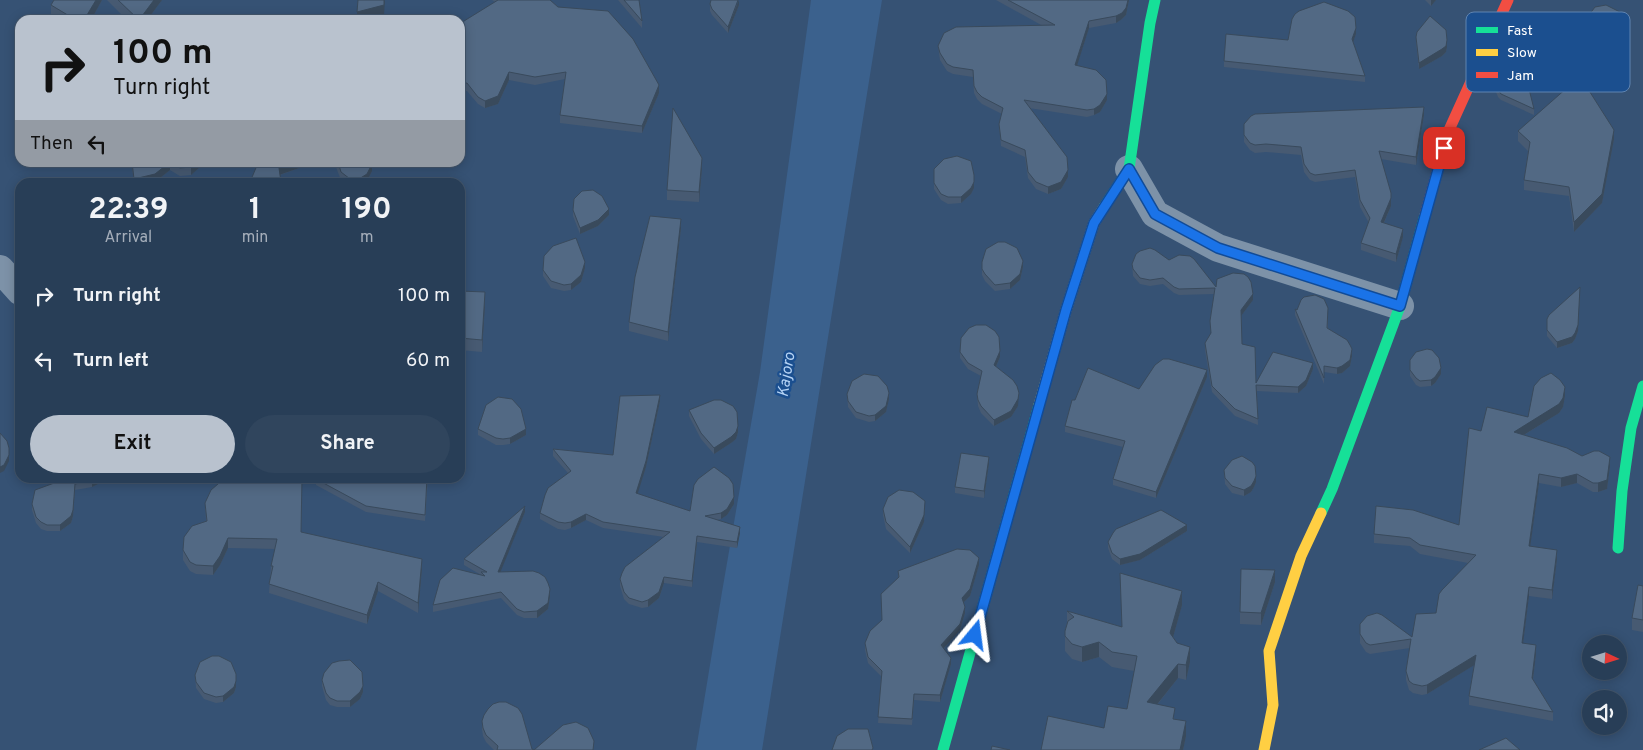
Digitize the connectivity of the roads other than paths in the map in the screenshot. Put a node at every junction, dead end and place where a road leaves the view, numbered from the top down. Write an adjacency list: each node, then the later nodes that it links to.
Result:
1 (1155, 0): 5 (street)
2 (1508, 0): 3 (street)
3 (1503, 12)
4 (1466, 92): 8 (street)
5 (1129, 169): 8 (street); 11 (street)
6 (0, 269): 7 (street)
7 (15, 286)
8 (1400, 306): 12 (street)
9 (1643, 386): 10 (street)
10 (1618, 548)
11 (943, 750)
12 (1264, 750)

